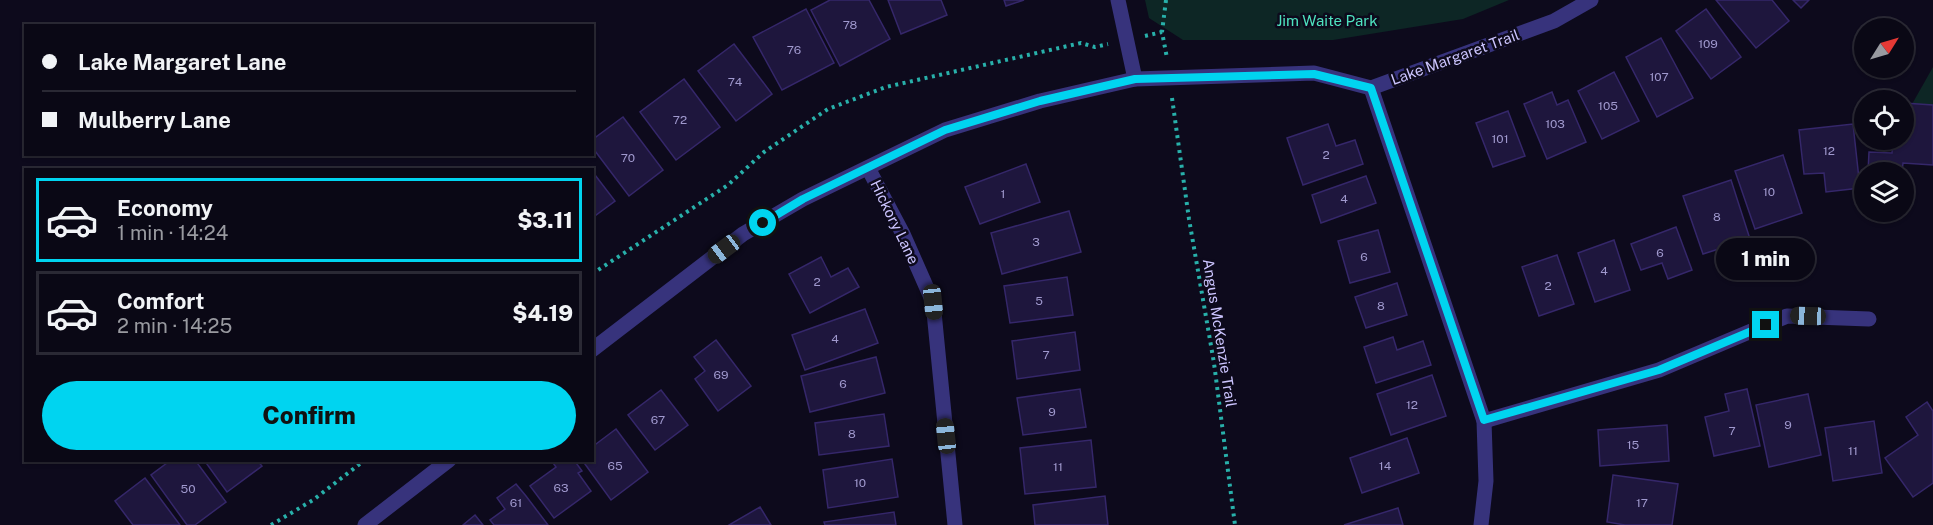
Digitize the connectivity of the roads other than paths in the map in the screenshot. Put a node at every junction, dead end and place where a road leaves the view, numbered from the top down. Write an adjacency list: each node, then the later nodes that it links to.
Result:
1 (1118, 0): 3 (street)
2 (1591, 0): 4 (street, Lake Margaret Trail)
3 (1135, 79): 4 (street, Lake Margaret Trail); 5 (street, Lake Margaret Trail)
4 (1371, 88): 8 (street)
5 (868, 168): 7 (street, Lake Margaret Trail); 11 (street, Hickory Lane)
6 (1869, 319): 8 (street)
7 (594, 348)
8 (1484, 420): 12 (street)
9 (446, 462): 10 (street)
10 (365, 525)
11 (955, 525)
12 (1481, 525)

